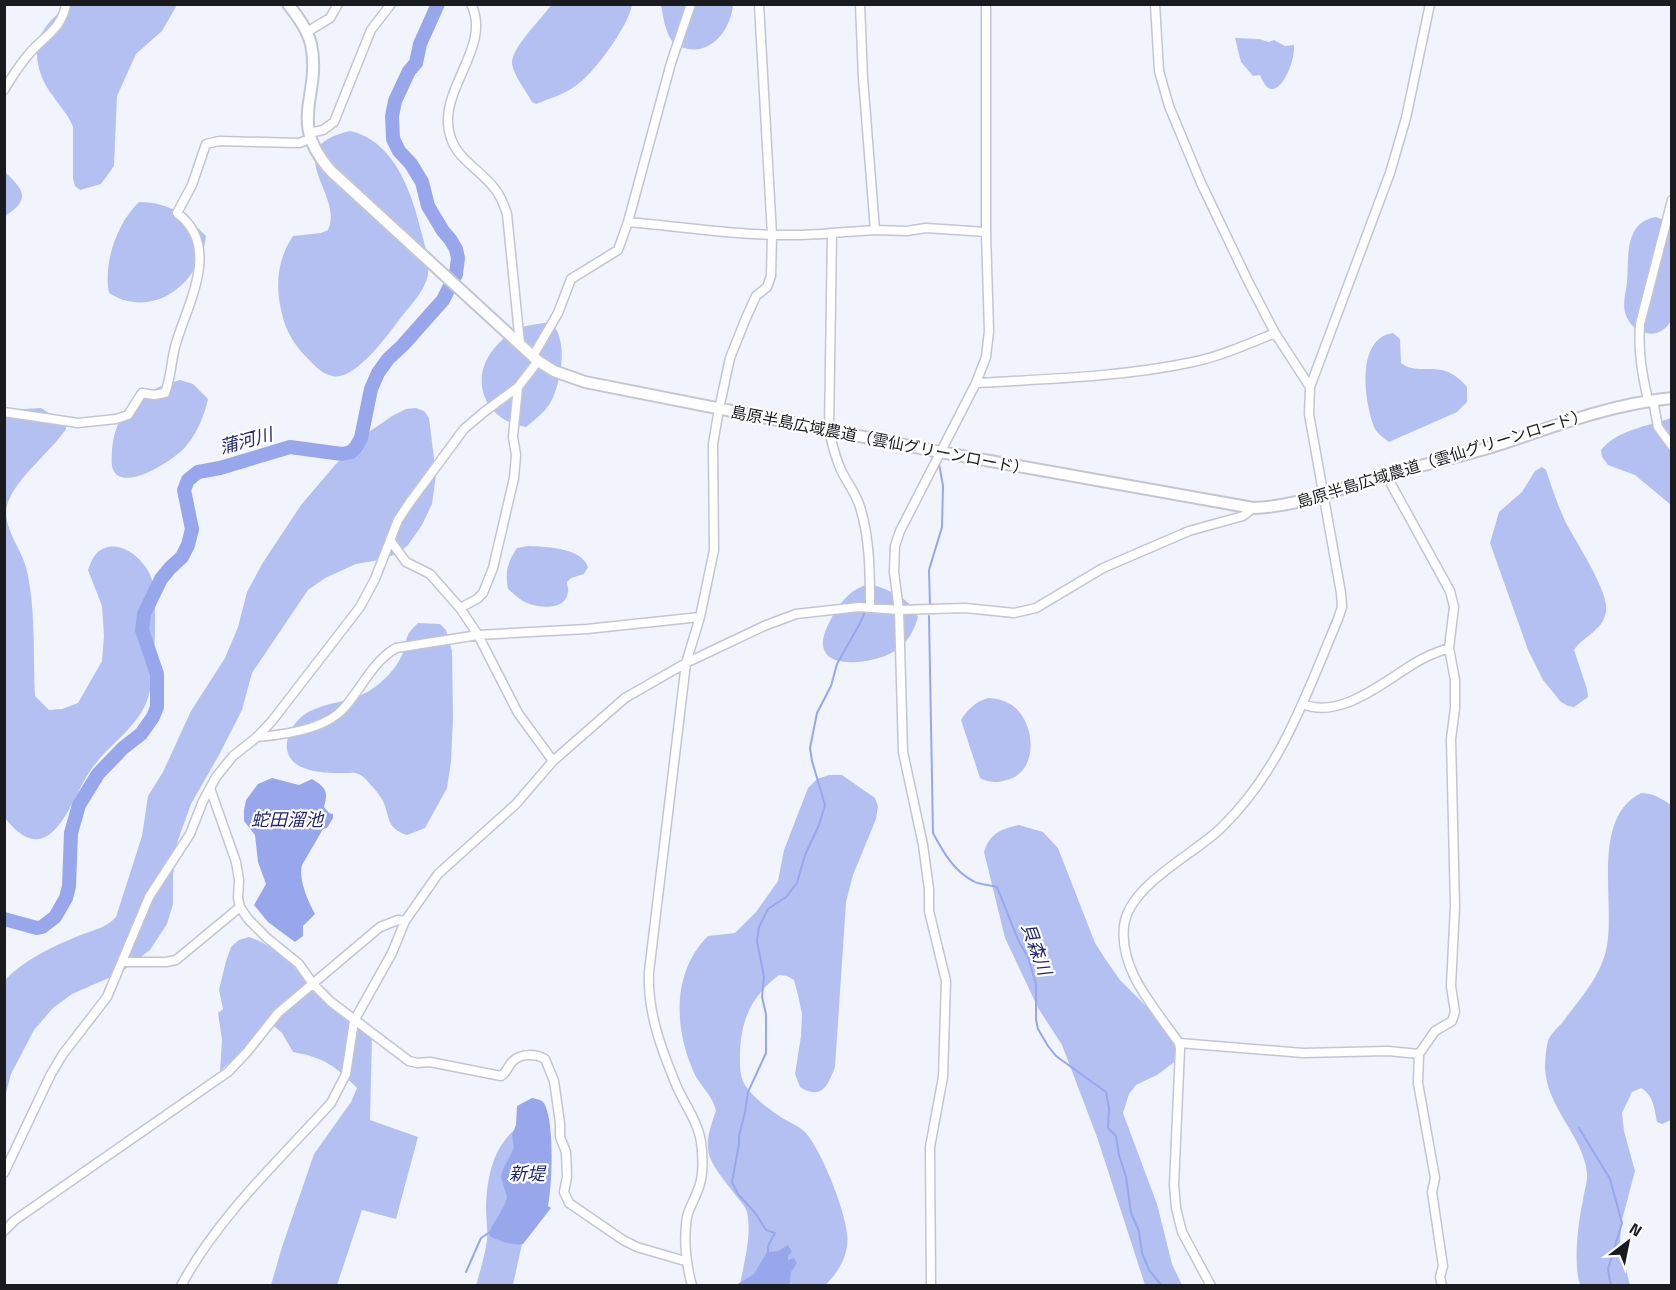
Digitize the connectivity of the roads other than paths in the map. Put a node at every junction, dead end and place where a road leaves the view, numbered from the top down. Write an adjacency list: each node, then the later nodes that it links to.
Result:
1 (66, 4): 13 (street)
2 (288, 4): 12 (street)
3 (338, 4): 12 (street)
4 (391, 4): 14 (street)
5 (471, 4): 22 (street)
6 (691, 4): 16 (street)
7 (759, 4): 20 (street)
8 (860, 4): 17 (street)
9 (986, 4): 18 (street)
10 (1155, 4): 21 (street)
11 (1430, 4): 26 (street)
12 (307, 32): 14 (street)
13 (4, 90)
14 (309, 136): 22 (street, 島原半島広域農道（雲仙グリーンロード）); 30 (street)
15 (1671, 200): 28 (street)
16 (628, 222): 20 (street); 23 (street)
17 (875, 230): 18 (street); 19 (street)
18 (986, 232): 24 (street)
19 (832, 233): 20 (street); 31 (street)
20 (772, 235): 29 (street)
21 (1275, 333): 24 (street); 26 (street)
22 (520, 344): 23 (street, 島原半島広域農道（雲仙グリーンロード）)
23 (536, 358): 25 (street); 29 (street, 島原半島広域農道（雲仙グリーンロード）)
24 (976, 383): 33 (street)
25 (518, 387): 37 (street); 38 (street)
26 (1310, 387): 35 (street)
27 (1671, 398): 28 (street, 島原半島広域農道（雲仙グリーンロード）)
28 (1650, 400): 32 (street); 34 (street, 島原半島広域農道（雲仙グリーンロード）)
29 (719, 409): 31 (street, 島原半島広域農道（雲仙グリーンロード）); 41 (street)
30 (4, 412)
31 (829, 430): 33 (street, 島原半島広域農道（雲仙グリーンロード）); 39 (street)
32 (1671, 446)
33 (940, 452): 36 (street, 島原半島広域農道（雲仙グリーンロード）); 40 (street)
34 (1386, 475): 35 (street, 島原半島広域農道（雲仙グリーンロード）); 43 (street)
35 (1323, 494): 36 (street, 島原半島広域農道（雲仙グリーンロード）); 45 (street)
36 (1253, 508): 40 (street)
37 (390, 540): 38 (street); 46 (street)
38 (460, 608): 42 (street)
39 (870, 608): 40 (street); 44 (street)
40 (899, 610): 61 (street)
41 (700, 617): 42 (street); 44 (street)
42 (478, 635): 46 (street); 47 (street)
43 (1449, 648): 45 (street); 55 (street)
44 (686, 663): 47 (street); 58 (street)
45 (1303, 704): 54 (street)
46 (257, 737): 48 (street)
47 (553, 761): 50 (street)
48 (210, 788): 49 (street); 51 (street)
49 (240, 907): 51 (street); 52 (street)
50 (405, 921): 52 (street); 53 (street)
51 (123, 962): 56 (street)
52 (313, 984): 53 (street); 57 (street)
53 (354, 1021): 58 (street); 59 (street)
54 (1179, 1043): 55 (street); 62 (street)
55 (1419, 1054): 63 (street)
56 (4, 1173)
57 (4, 1231)
58 (686, 1261): 60 (street)
59 (181, 1286)
60 (692, 1286)
61 (931, 1286)
62 (1211, 1286)
63 (1442, 1286)

